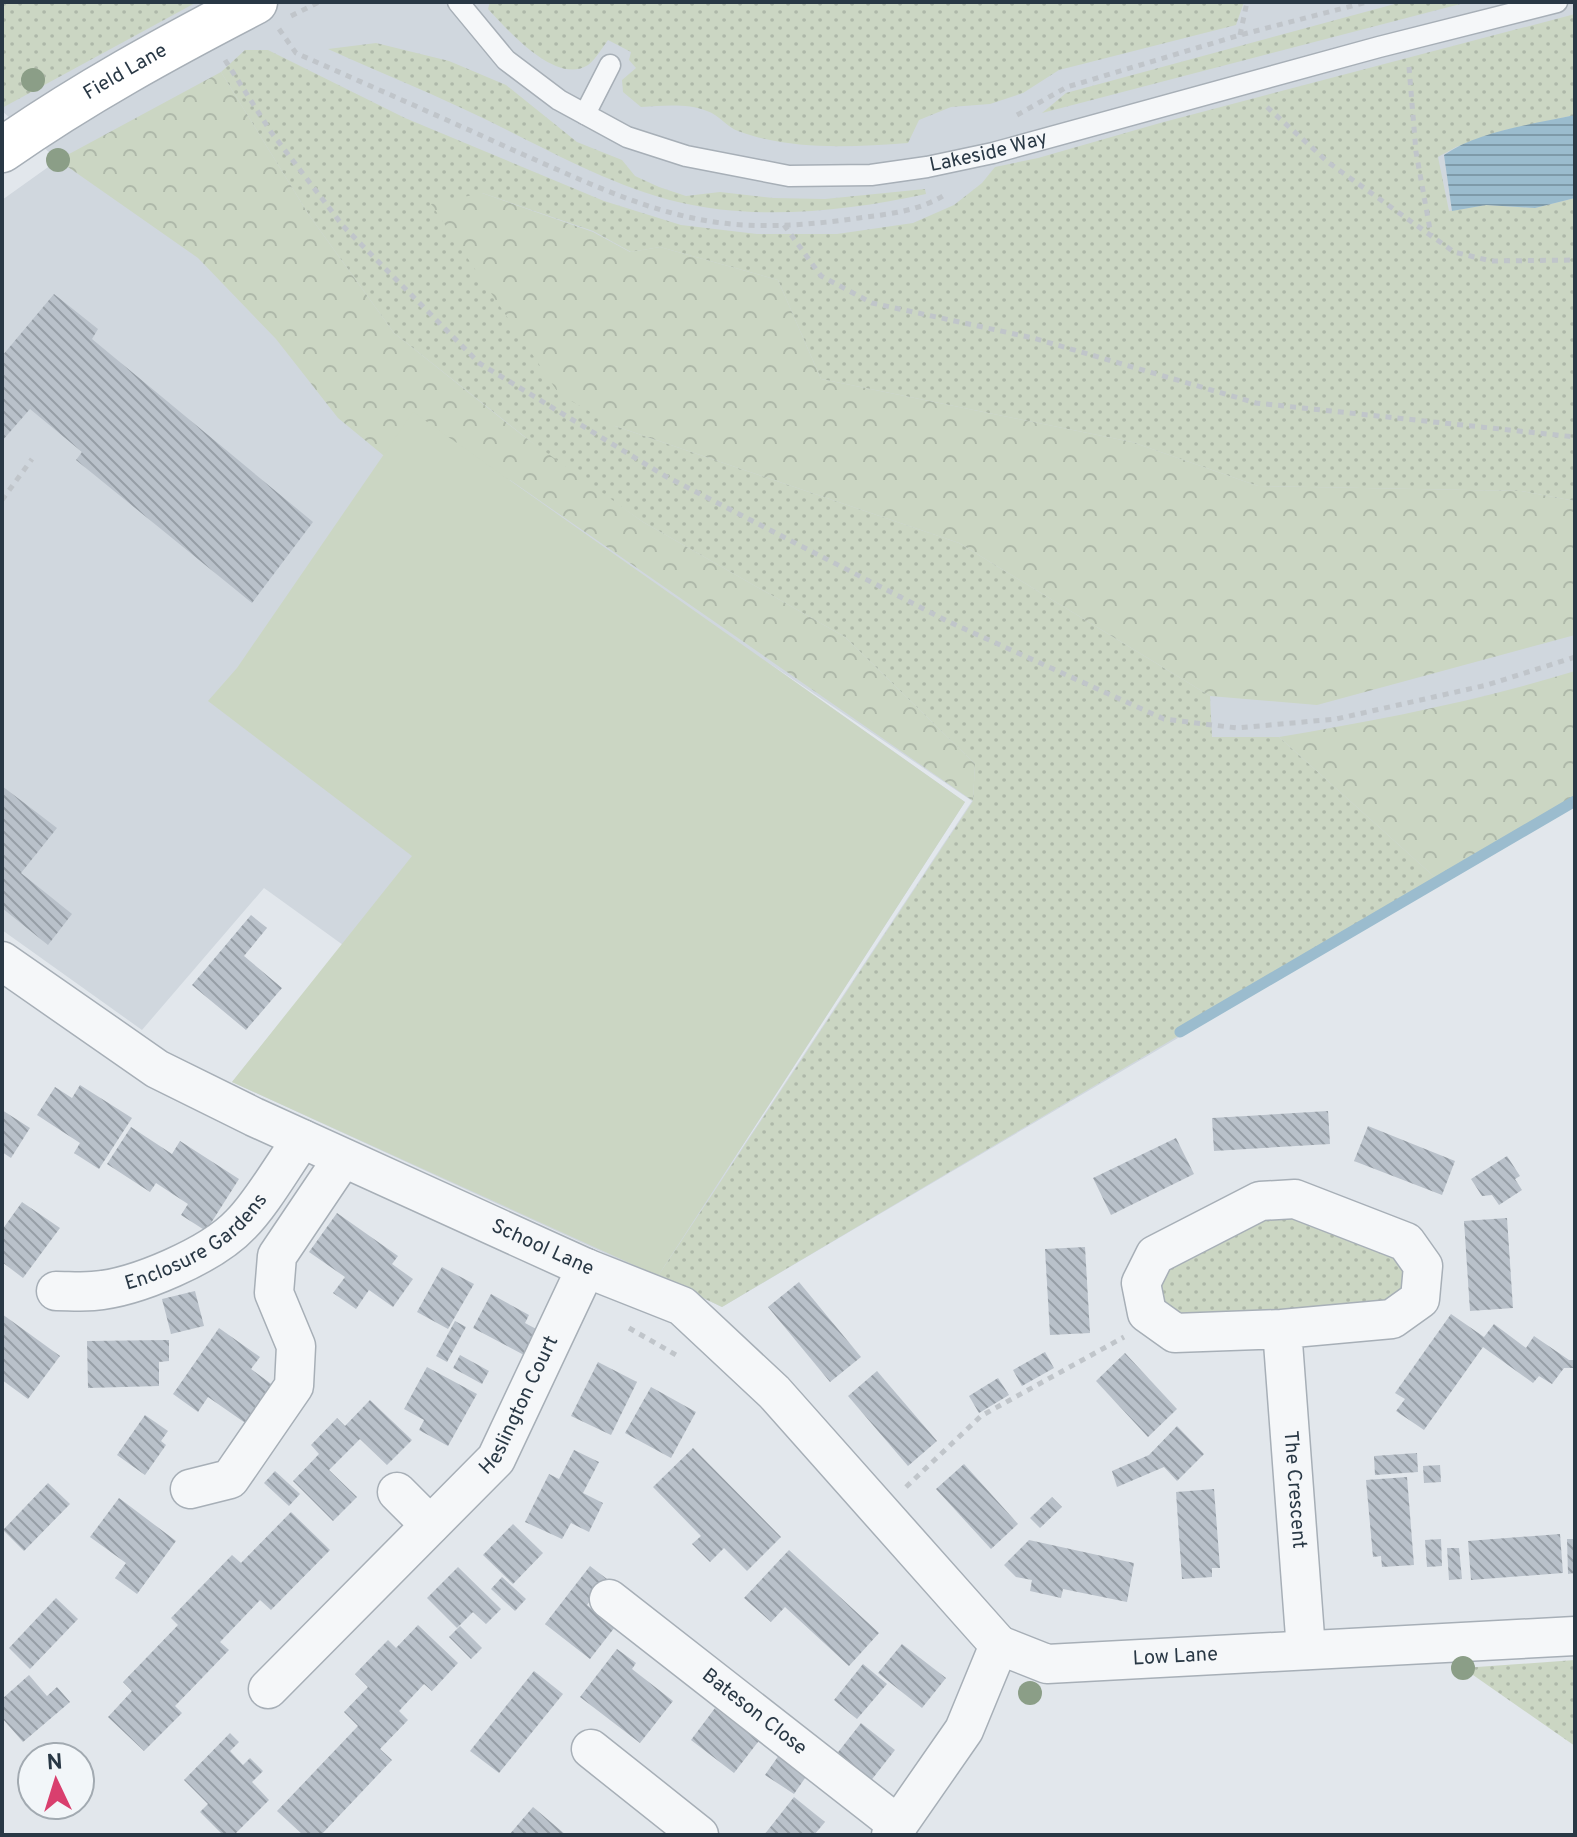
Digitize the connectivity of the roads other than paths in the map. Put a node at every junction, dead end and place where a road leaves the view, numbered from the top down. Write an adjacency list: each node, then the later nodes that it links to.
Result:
1 (255, 2): 6 (street, Field Lane)
2 (458, 2): 5 (lane, Lakeside Way)
3 (1557, 2): 5 (lane, Lakeside Way)
4 (610, 65): 5 (lane)
5 (585, 114)
6 (2, 150)
7 (2, 961): 8 (street, School Lane)
8 (302, 1139): 9 (street, School Lane); 11 (street, Enclosure Gardens)
9 (343, 1158): 10 (street, School Lane); 13 (street)
10 (586, 1268): 15 (street, Heslington Court); 18 (street, School Lane)
11 (56, 1291)
12 (1282, 1329): 12 (street); 19 (street, The Crescent)
13 (190, 1489)
14 (397, 1492): 15 (street)
15 (430, 1525): 20 (street, Heslington Court)
16 (609, 1599): 22 (street, Bateson Close)
17 (1575, 1636): 19 (street, Low Lane)
18 (999, 1645): 19 (street, Low Lane); 22 (street)
19 (1306, 1650)
20 (268, 1689)
21 (591, 1749): 23 (street)
22 (894, 1830)
23 (699, 1835)

